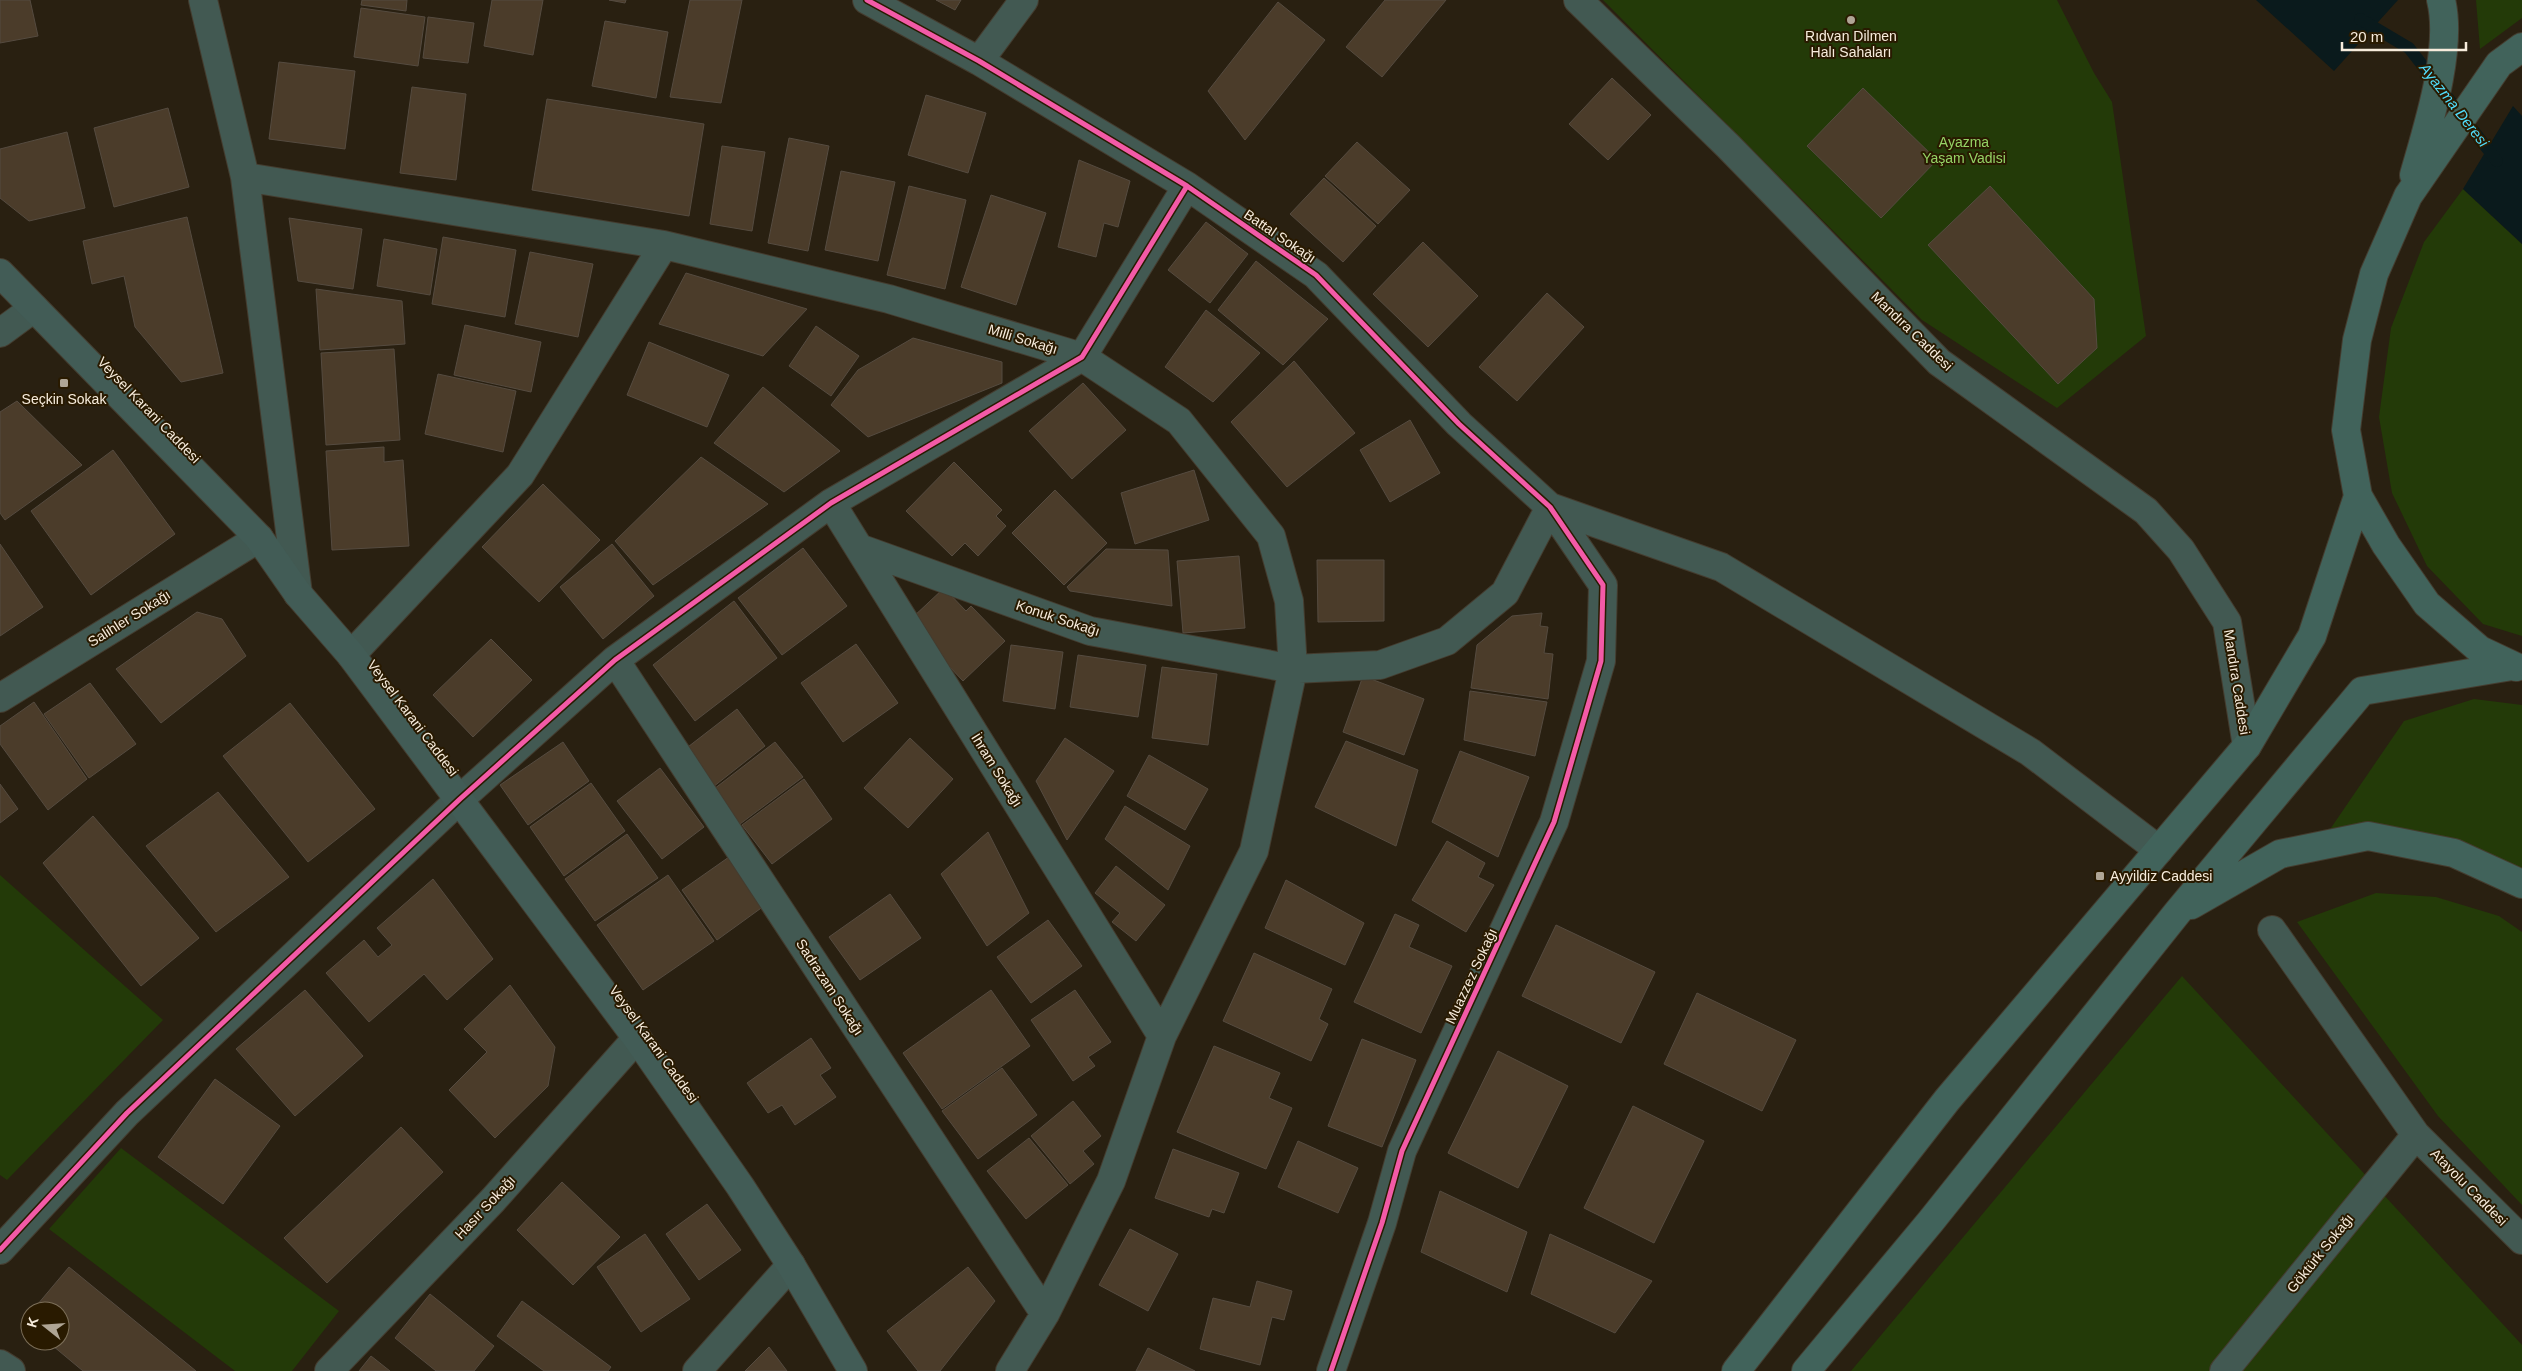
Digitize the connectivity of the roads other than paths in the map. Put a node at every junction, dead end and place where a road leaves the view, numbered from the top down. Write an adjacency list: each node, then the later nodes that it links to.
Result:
1 (203, 0): 8 (street)
2 (867, 0): 7 (street, Battal Sokağı)
3 (1024, 0): 7 (street)
4 (1578, 0): 28 (street, Mandıra Caddesi)
5 (2441, 0): 10 (main road)
6 (2522, 47): 10 (main road)
7 (979, 61): 9 (street, Battal Sokağı)
8 (245, 177): 11 (street, Milli Sokağı); 22 (street)
9 (1187, 186): 15 (street); 18 (street, Battal Sokağı)
10 (2408, 196): 16 (main road)
11 (664, 245): 15 (street, Milli Sokağı); 23 (street)
12 (0, 273): 13 (main road, Veysel Karani Caddesi)
13 (34, 308): 14 (street); 19 (main road, Veysel Karani Caddesi)
14 (0, 333)
15 (1082, 357): 17 (street); 26 (street, Milli Sokağı)
16 (2358, 496): 25 (main road); 28 (main road)
17 (831, 503): 20 (street, İhram Sokağı); 24 (street)
18 (1550, 507): 21 (street, Battal Sokağı); 26 (street, Konuk Sokağı); 30 (street)
19 (258, 538): 22 (main road, Veysel Karani Caddesi); 27 (street, Salihler Sokağı)
20 (859, 548): 26 (street, Konuk Sokağı); 34 (street, İhram Sokağı)
21 (1603, 585): 47 (street, Muazzez Sokağı)
22 (298, 594): 23 (main road, Veysel Karani Caddesi)
23 (351, 655): 29 (main road, Veysel Karani Caddesi)
24 (615, 660): 29 (street); 40 (street, Sadrazam Sokağı)
25 (2517, 667): 32 (main road)
26 (1293, 669): 34 (street, Milli Sokağı)
27 (0, 698)
28 (2247, 746): 30 (main road)
29 (460, 799): 35 (main road, Veysel Karani Caddesi); 38 (street)
30 (2159, 850): 48 (main road)
31 (2522, 884): 32 (main road)
32 (2177, 913): 49 (main road)
33 (2272, 930): 36 (street, Atayolu Caddesi)
34 (1162, 1036): 40 (street, Milli Sokağı)
35 (637, 1038): 39 (main road, Veysel Karani Caddesi); 44 (street, Hasır Sokağı)
36 (2416, 1135): 37 (street, Atayolu Caddesi); 50 (street, Göktürk Sokağı)
37 (2522, 1240)
38 (0, 1250)
39 (791, 1265): 45 (street); 46 (main road, Veysel Karani Caddesi)
40 (1045, 1314): 42 (street, Milli Sokağı)
41 (0, 1364): 43 (street)
42 (1016, 1369)
43 (11, 1371)
44 (330, 1371)
45 (697, 1371)
46 (853, 1371)
47 (1331, 1371)
48 (1736, 1371)
49 (1806, 1371)
50 (2224, 1371)

